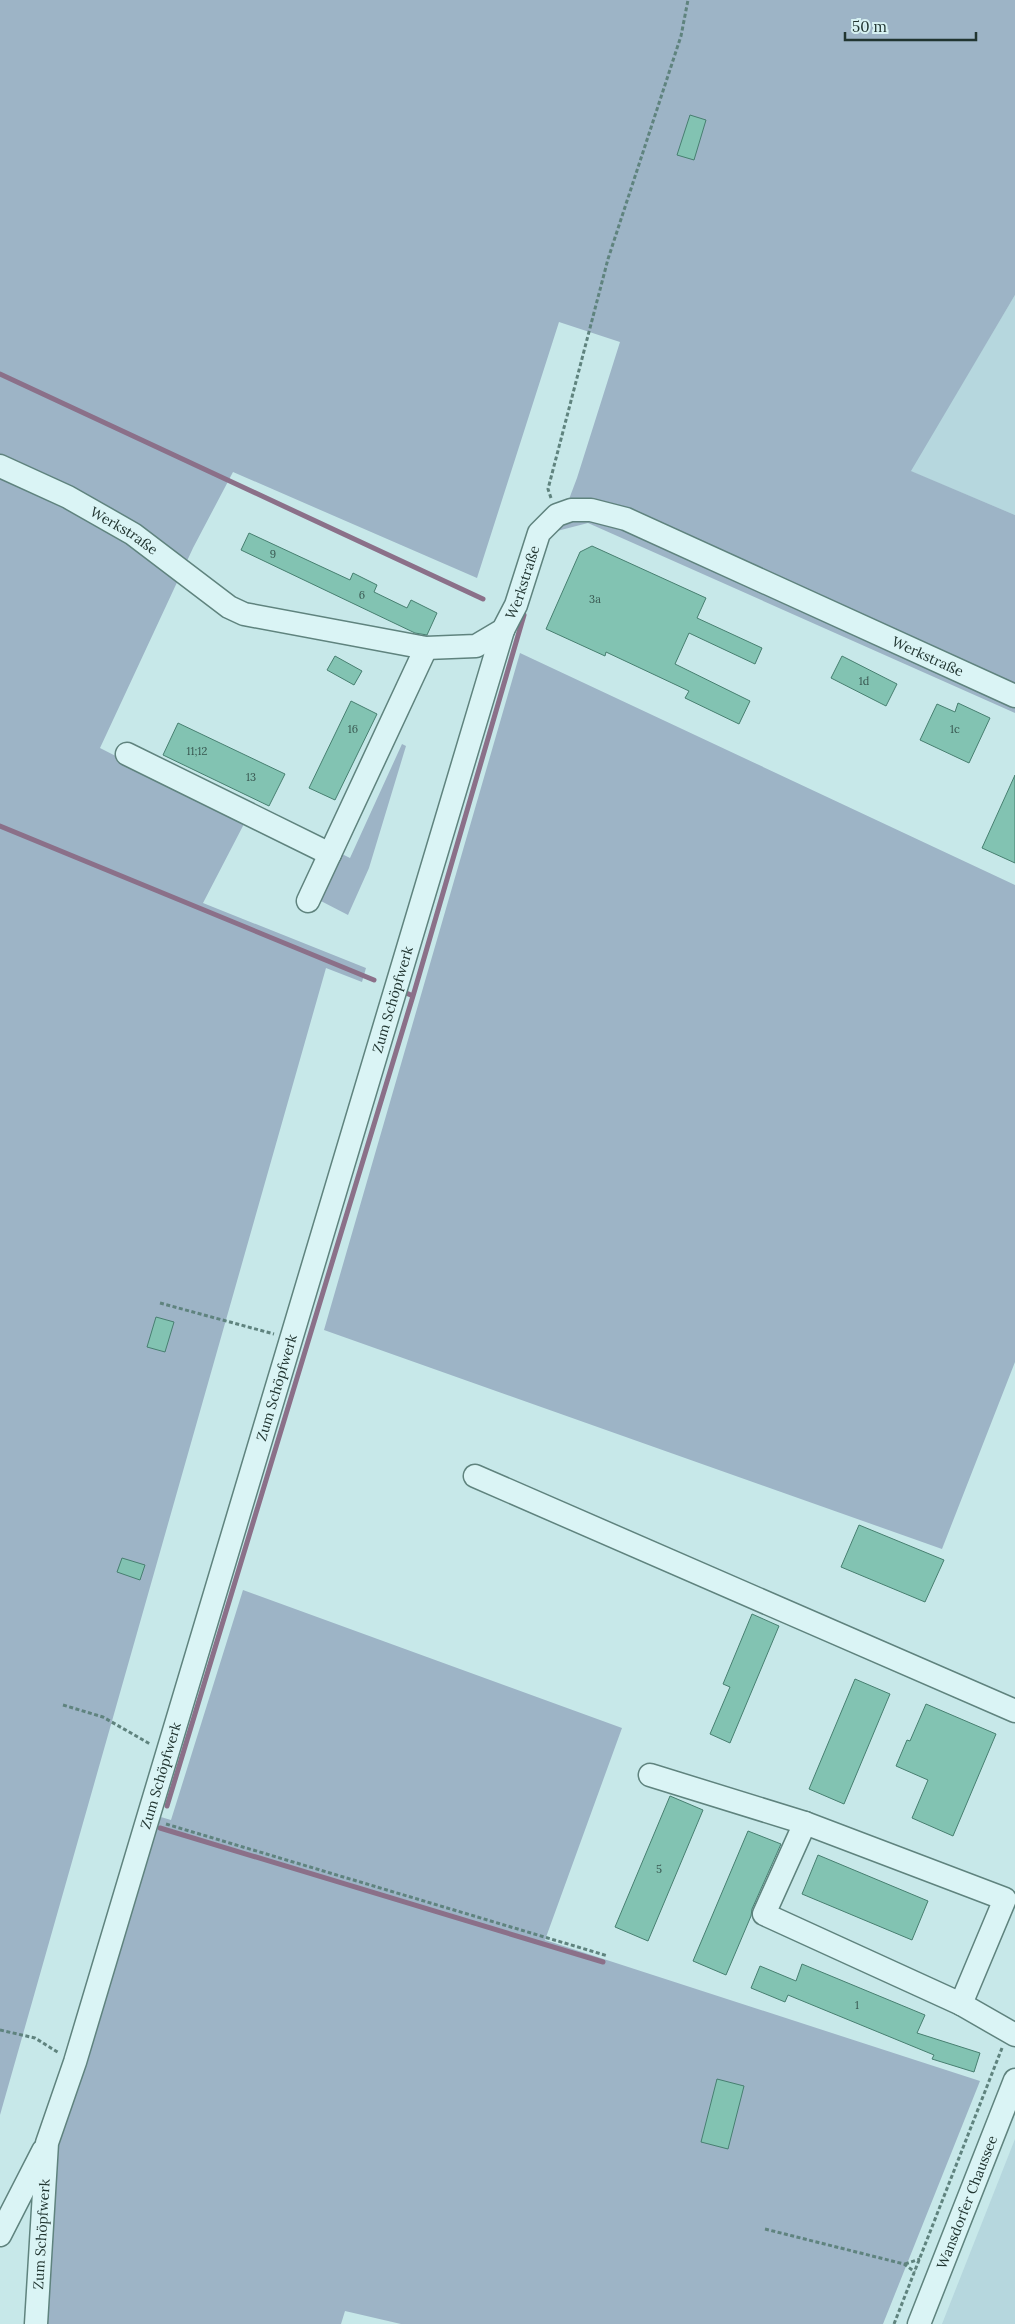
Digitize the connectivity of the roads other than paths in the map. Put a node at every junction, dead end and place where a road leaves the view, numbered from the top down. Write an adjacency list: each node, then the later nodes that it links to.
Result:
1 (0, 466): 3 (street, Werkstraße)
2 (503, 630): 3 (street, Werkstraße); 4 (street, Werkstraße); 15 (street, Zum Schöpfwerk)
3 (426, 648): 6 (street)
4 (1015, 696)
5 (127, 754): 6 (street)
6 (330, 854): 7 (street)
7 (308, 901)
8 (475, 1476): 9 (street)
9 (1015, 1711)
10 (650, 1775): 11 (street)
11 (805, 1823): 12 (street); 12 (street)
12 (961, 2004): 13 (street)
13 (1011, 2034)
14 (1015, 2080): 18 (street, Wansdorfer Chaussee)
15 (47, 2143): 16 (street, Zum Schöpfwerk); 17 (street, Zum Schöpfwerk)
16 (0, 2235)
17 (36, 2324)
18 (919, 2324)

